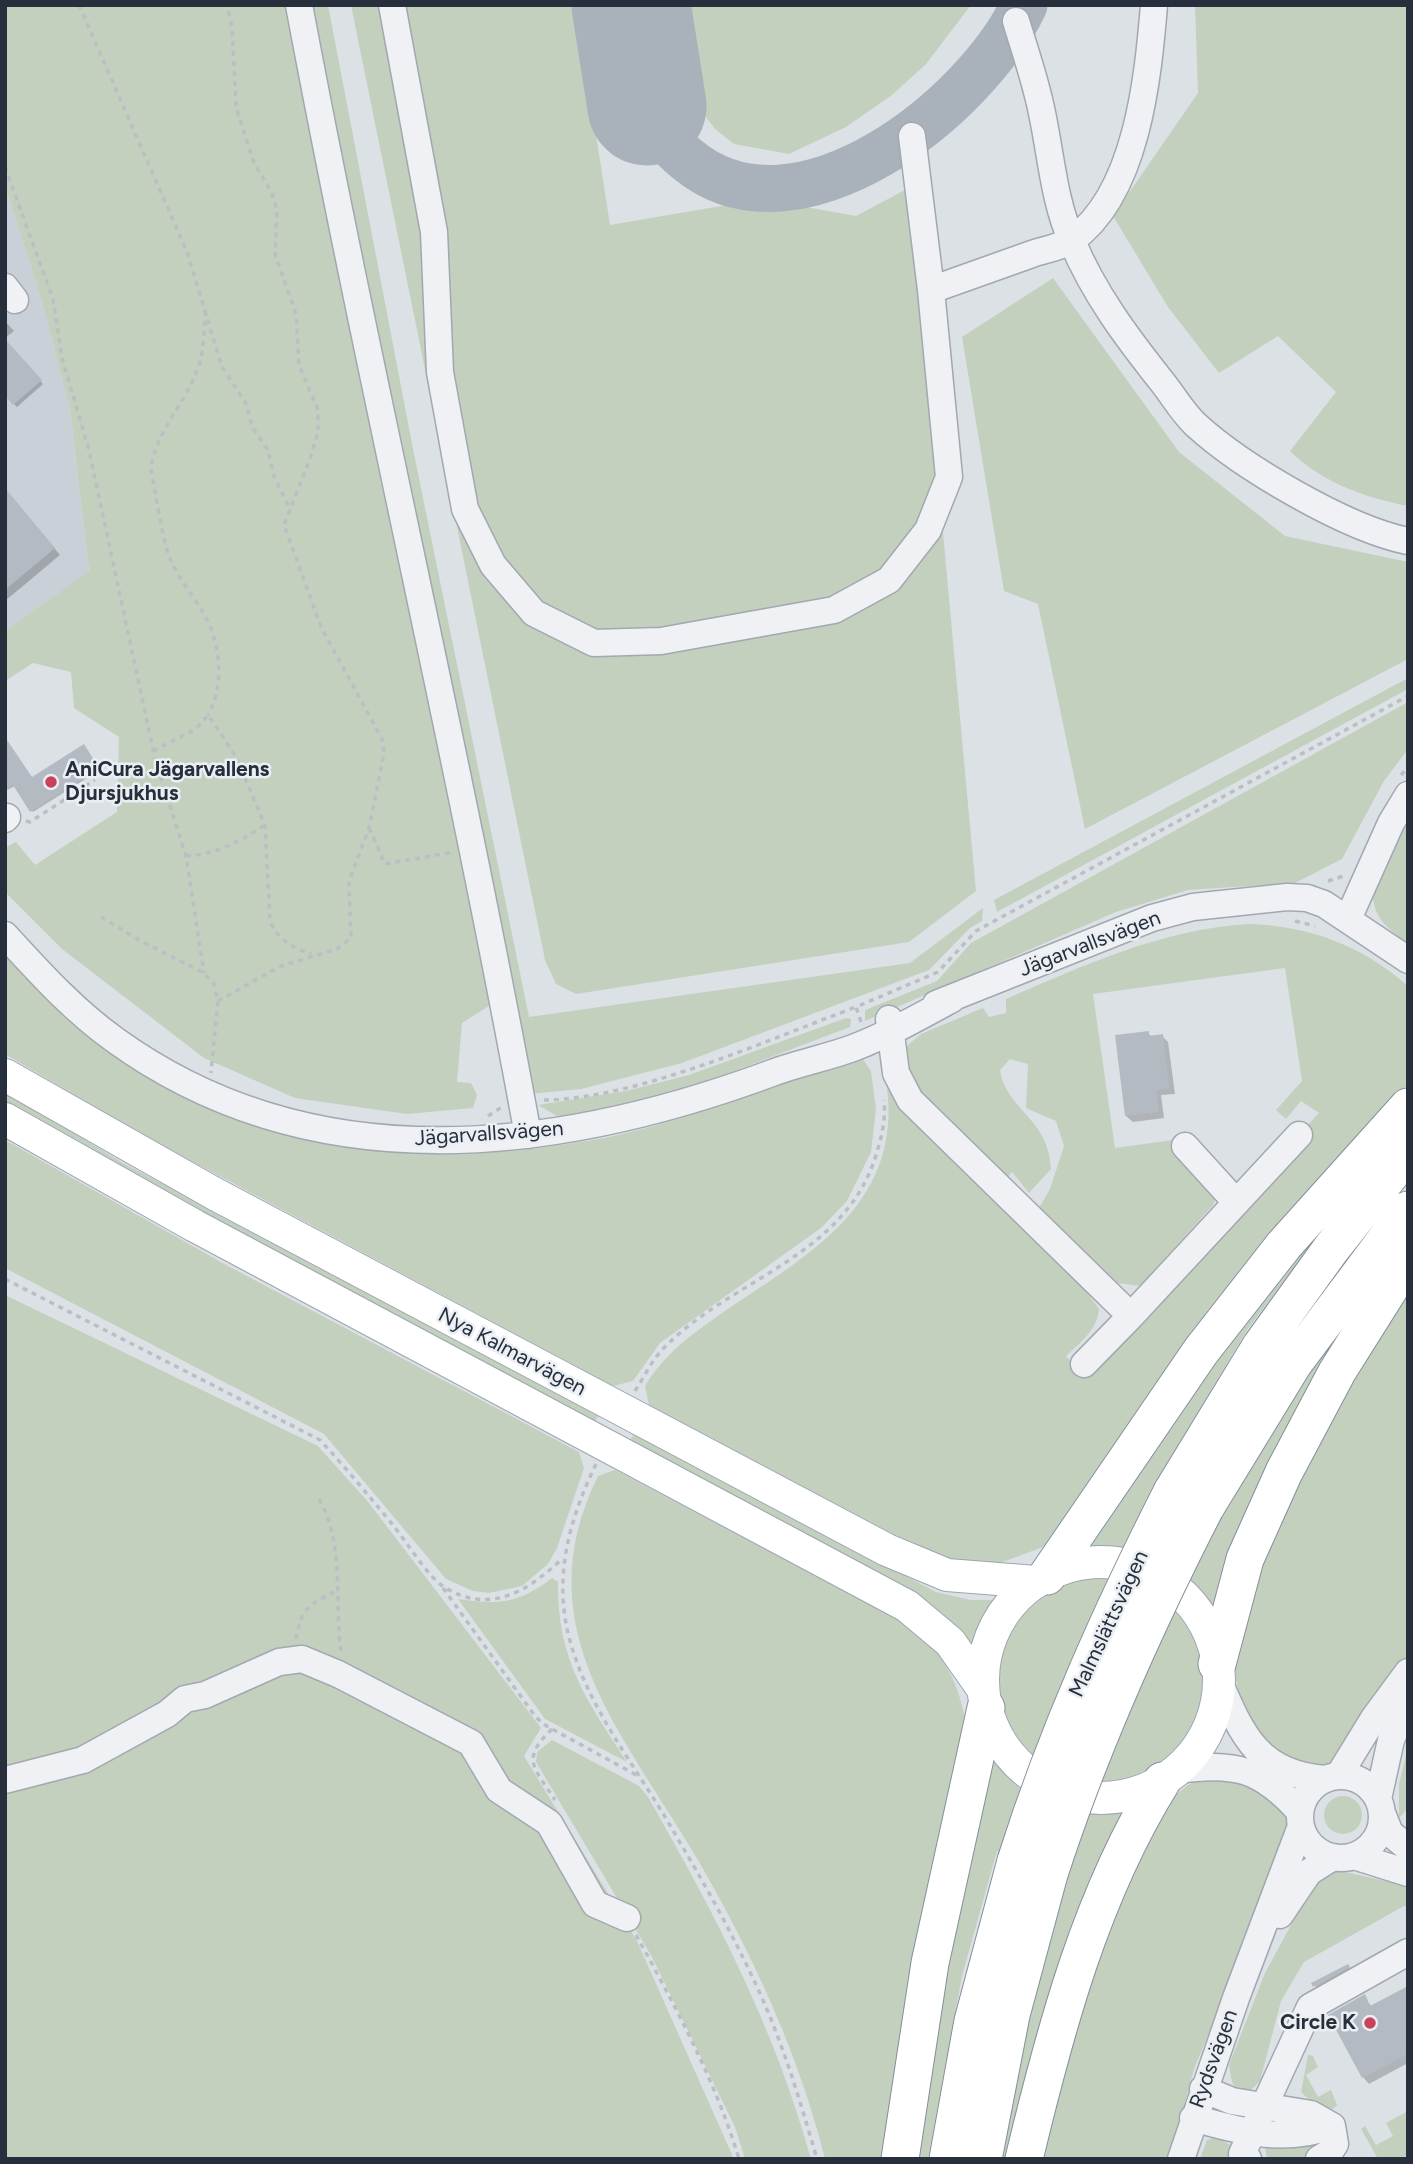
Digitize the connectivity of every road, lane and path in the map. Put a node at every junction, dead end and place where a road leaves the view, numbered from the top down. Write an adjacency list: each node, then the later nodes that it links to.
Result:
1 (79, 5): 11 (path)
2 (227, 5): 12 (path)
3 (299, 5): 23 (street)
4 (392, 5): 10 (street)
5 (1154, 5): 9 (street)
6 (1016, 21): 9 (street)
7 (912, 136): 10 (street)
8 (5, 167): 16 (path)
9 (1071, 240): 10 (street); 13 (street)
10 (931, 290)
11 (206, 309): 12 (path); 15 (path)
12 (289, 507): 22 (path)
13 (1408, 541)
14 (1408, 696): 34 (path)
15 (208, 715): 16 (path); 21 (path)
16 (153, 751): 24 (path)
17 (1408, 767): 19 (path)
18 (95, 780): 20 (path)
19 (1401, 790): 28 (street)
20 (6, 818)
21 (265, 825): 24 (path); 30 (path)
22 (369, 828): 23 (path); 30 (path)
23 (474, 849): 40 (street)
24 (186, 856): 32 (path)
25 (1348, 872): 26 (path)
26 (1299, 913): 28 (street); 28 (path); 35 (street, Jägarvallsvägen)
27 (101, 917): 32 (path)
28 (1336, 924): 31 (street)
29 (5, 934): 44 (street, Jägarvallsvägen)
30 (313, 955): 33 (path)
31 (1408, 960)
32 (204, 973): 33 (path)
33 (218, 1001): 36 (path)
34 (859, 1018): 35 (street, Jägarvallsvägen); 37 (street, Jägarvallsvägen); 40 (path)
35 (890, 1026): 37 (street, Jägarvallsvägen); 52 (street)
36 (199, 1069)
37 (777, 1071): 44 (street, Jägarvallsvägen)
38 (5, 1075): 58 (main road, Nya Kalmarvägen)
39 (882, 1093): 54 (path)
40 (521, 1101): 43 (path); 44 (street)
41 (1408, 1107): 58 (highway)
42 (5, 1119): 65 (main road, Nya Kalmarvägen)
43 (482, 1119)
44 (528, 1135)
45 (1298, 1135): 48 (street)
46 (1185, 1146): 48 (street)
47 (1408, 1152): 86 (highway, Malmslättsvägen, bridge)
48 (1236, 1202): 52 (street)
49 (1408, 1210): 87 (highway, Malmslättsvägen, bridge)
50 (1408, 1259): 63 (highway)
51 (5, 1279): 59 (path)
52 (1131, 1316): 53 (street)
53 (1084, 1363)
54 (632, 1395)
55 (597, 1462): 57 (path)
56 (319, 1499): 60 (path)
57 (563, 1558): 59 (path); 69 (path)
58 (1042, 1579): 63 (main road, Nya Kalmarvägen); 65 (main road, Nya Kalmarvägen)
59 (442, 1586): 69 (path)
60 (336, 1591): 61 (path); 64 (path)
61 (292, 1658): 64 (street); 70 (street)
62 (1408, 1672): 68 (street)
63 (1218, 1673): 67 (main road, Nya Kalmarvägen); 68 (street)
64 (344, 1677): 76 (street)
65 (985, 1699): 67 (main road, Nya Kalmarvägen); 85 (highway)
66 (1408, 1699): 71 (street)
67 (1170, 1775): 72 (street); 88 (highway)
68 (1332, 1777): 71 (street); 72 (street)
69 (642, 1778): 84 (path)
70 (5, 1780)
71 (1380, 1806): 73 (street); 74 (street)
72 (1301, 1819): 74 (street); 78 (street, Rydsvägen)
73 (1408, 1848)
74 (1344, 1856): 75 (street); 78 (street, Rydsvägen)
75 (1408, 1873)
76 (627, 1918)
77 (1408, 1952): 80 (street)
78 (1251, 1961): 79 (street, Rydsvägen)
79 (1203, 2090): 80 (street); 81 (street, Rydsvägen)
80 (1262, 2107): 82 (street); 83 (street)
81 (1193, 2118): 83 (street); 89 (street, Rydsvägen)
82 (1332, 2126): 83 (street); 90 (street)
83 (1247, 2148)
84 (817, 2159)
85 (900, 2159)
86 (948, 2159)
87 (983, 2159)
88 (1024, 2159)
89 (1181, 2159)
90 (1319, 2159)

